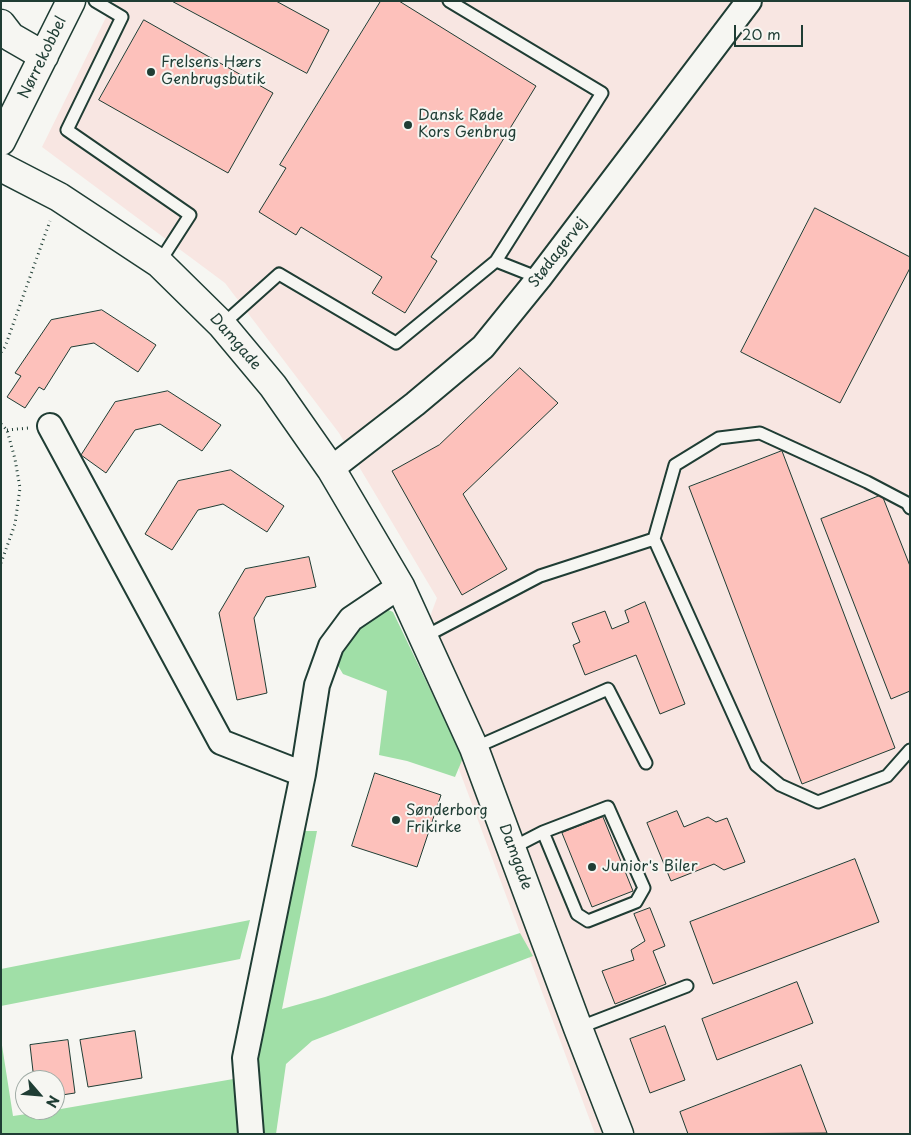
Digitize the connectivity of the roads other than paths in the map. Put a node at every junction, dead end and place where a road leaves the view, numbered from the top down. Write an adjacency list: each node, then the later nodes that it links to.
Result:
1 (71, 1): 6 (street, Nørrekobbel)
2 (95, 1): 10 (lane)
3 (449, 1): 9 (lane)
4 (750, 1): 11 (street, Stødagervej)
5 (1, 24): 6 (street)
6 (44, 56): 7 (street, Nørrekobbel)
7 (1, 141)
8 (1, 167): 10 (street, Damgade)
9 (496, 261): 11 (lane); 12 (lane)
10 (159, 263): 12 (street, Damgade)
11 (539, 278): 14 (street, Stødagervej)
12 (222, 325): 14 (street, Damgade)
13 (50, 426): 22 (street)
14 (330, 469): 17 (street, Damgade)
15 (910, 508): 16 (lane)
16 (654, 539): 18 (lane); 20 (lane)
17 (400, 586): 18 (street, Damgade); 22 (street)
18 (422, 638): 19 (street, Damgade)
19 (474, 748): 21 (lane); 24 (street, Damgade)
20 (910, 750)
21 (646, 763)
22 (303, 774): 27 (street)
23 (543, 832): 23 (lane); 24 (lane)
24 (512, 848): 26 (street, Damgade)
25 (687, 986): 26 (lane)
26 (578, 1028): 28 (street, Damgade)
27 (252, 1134)
28 (619, 1134)

